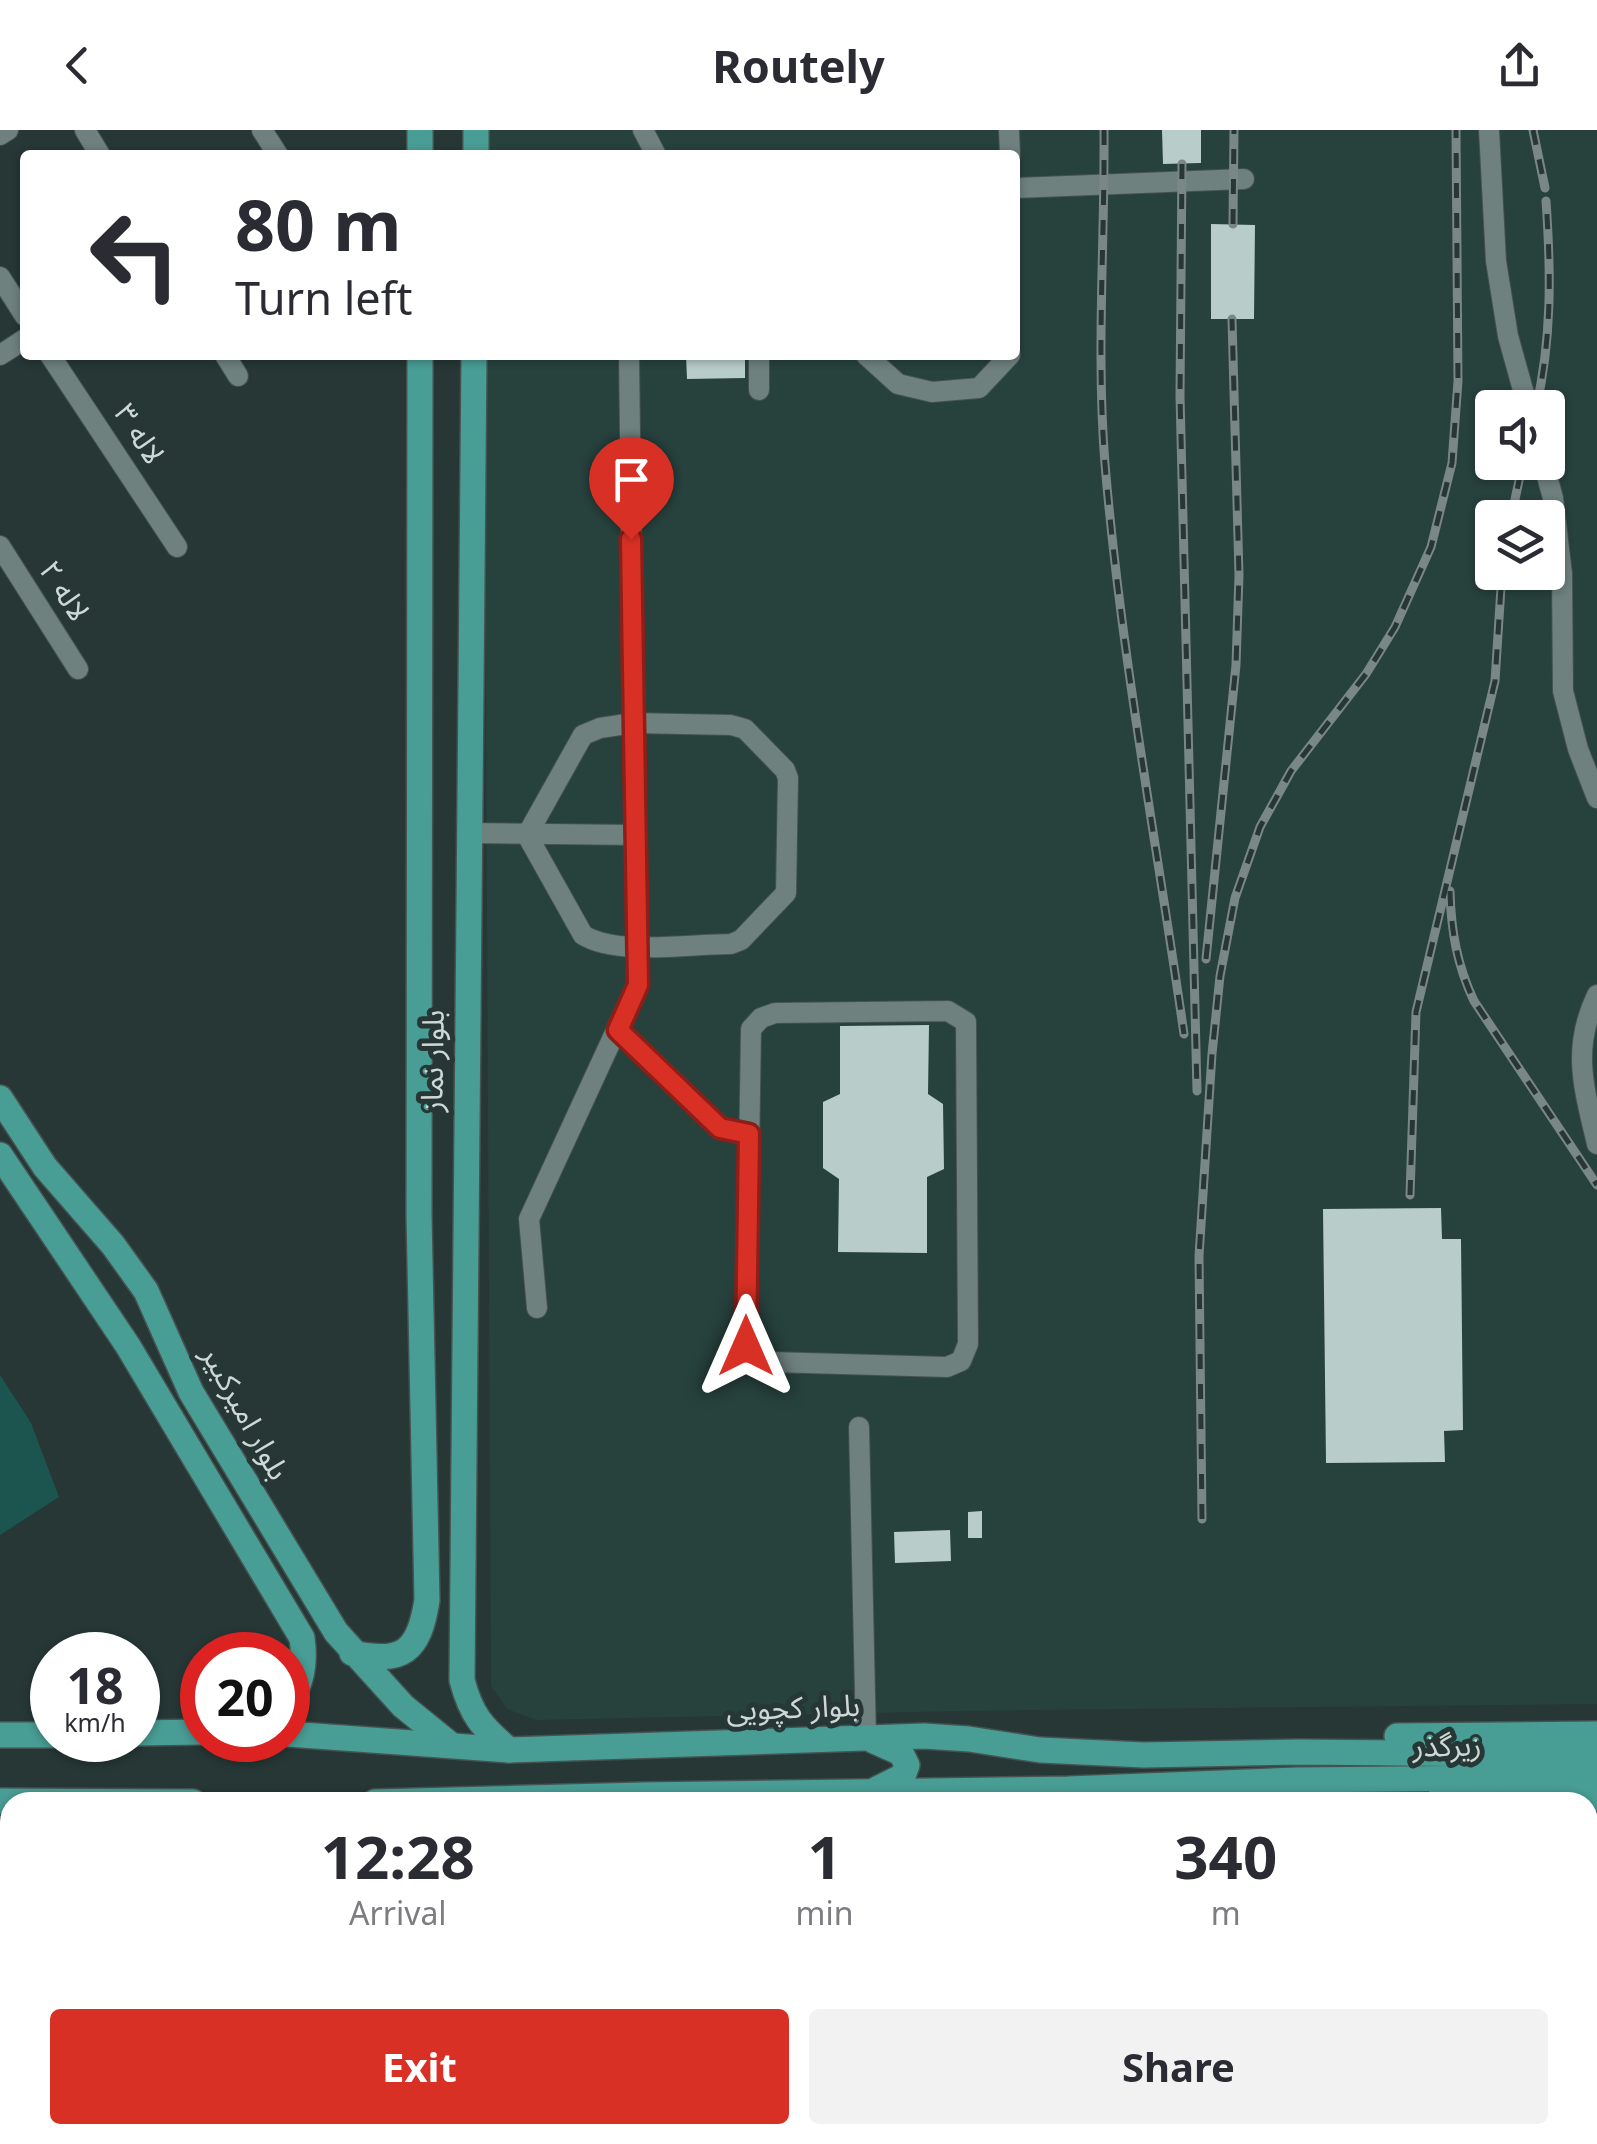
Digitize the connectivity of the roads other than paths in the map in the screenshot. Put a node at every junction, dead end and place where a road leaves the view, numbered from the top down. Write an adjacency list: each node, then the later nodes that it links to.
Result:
1 (8, 130): 3 (street)
2 (1489, 130): 18 (street)
3 (0, 135)
4 (1244, 179): 5 (street)
5 (1020, 188)
6 (0, 277): 7 (street)
7 (20, 308)
8 (53, 360): 21 (street, لاله ۳)
9 (228, 360): 16 (street)
10 (420, 360): 33 (main road, بلوار نماز)
11 (474, 360): 25 (main road, بلوار نماز)
12 (629, 360): 23 (street)
13 (759, 360): 17 (street)
14 (872, 360): 15 (street)
15 (1005, 360)
16 (238, 376)
17 (759, 390)
18 (1523, 390)
19 (1548, 480): 24 (street)
20 (0, 546): 22 (street, لاله ۲)
21 (177, 547)
22 (78, 668)
23 (633, 723): 26 (street); 27 (street); 28 (street)
24 (1597, 798)
25 (468, 833): 26 (street); 32 (main road, بلوار نماز)
26 (527, 835): 27 (street); 28 (street)
27 (635, 835): 28 (street)
28 (637, 946): 30 (street)
29 (1597, 994): 35 (street)
30 (618, 1030): 34 (street); 39 (street)
31 (0, 1098): 40 (main road, بلوار امیرکبیر)
32 (464, 1112): 33 (main road); 38 (main road, بلوار نماز)
33 (419, 1119): 37 (main road, بلوار نماز)
34 (749, 1134): 34 (street)
35 (1597, 1144)
36 (0, 1155): 41 (main road, بلوار امیرکبیر)
37 (419, 1165): 38 (main road); 44 (main road, بلوار نماز)
38 (464, 1166): 51 (main road, بلوار نماز)
39 (537, 1308)
40 (160, 1321): 41 (main road); 44 (main road, بلوار امیرکبیر)
41 (128, 1346): 43 (main road, بلوار امیرکبیر)
42 (859, 1427): 49 (street)
43 (298, 1632)
44 (352, 1653): 50 (main road, بلوار امیرکبیر)
45 (30, 1734): 47 (main road)
46 (1597, 1734): 52 (main road)
47 (0, 1735)
48 (310, 1736): 50 (main road, بلوار کچویی)
49 (866, 1738): 51 (main road, بلوار کچویی); 52 (main road, بلوار کچویی); 56 (main road)
50 (452, 1746): 51 (main road, بلوار کچویی)
51 (509, 1750)
52 (1300, 1752): 53 (main road, زیرگذر)
53 (1597, 1755)
54 (1597, 1776): 55 (main road, زیرگذر)
55 (1297, 1780): 59 (main road); 60 (main road)
56 (872, 1791): 57 (main road); 58 (main road)
57 (827, 1792)
58 (882, 1792)
59 (1039, 1792)
60 (1342, 1792)

